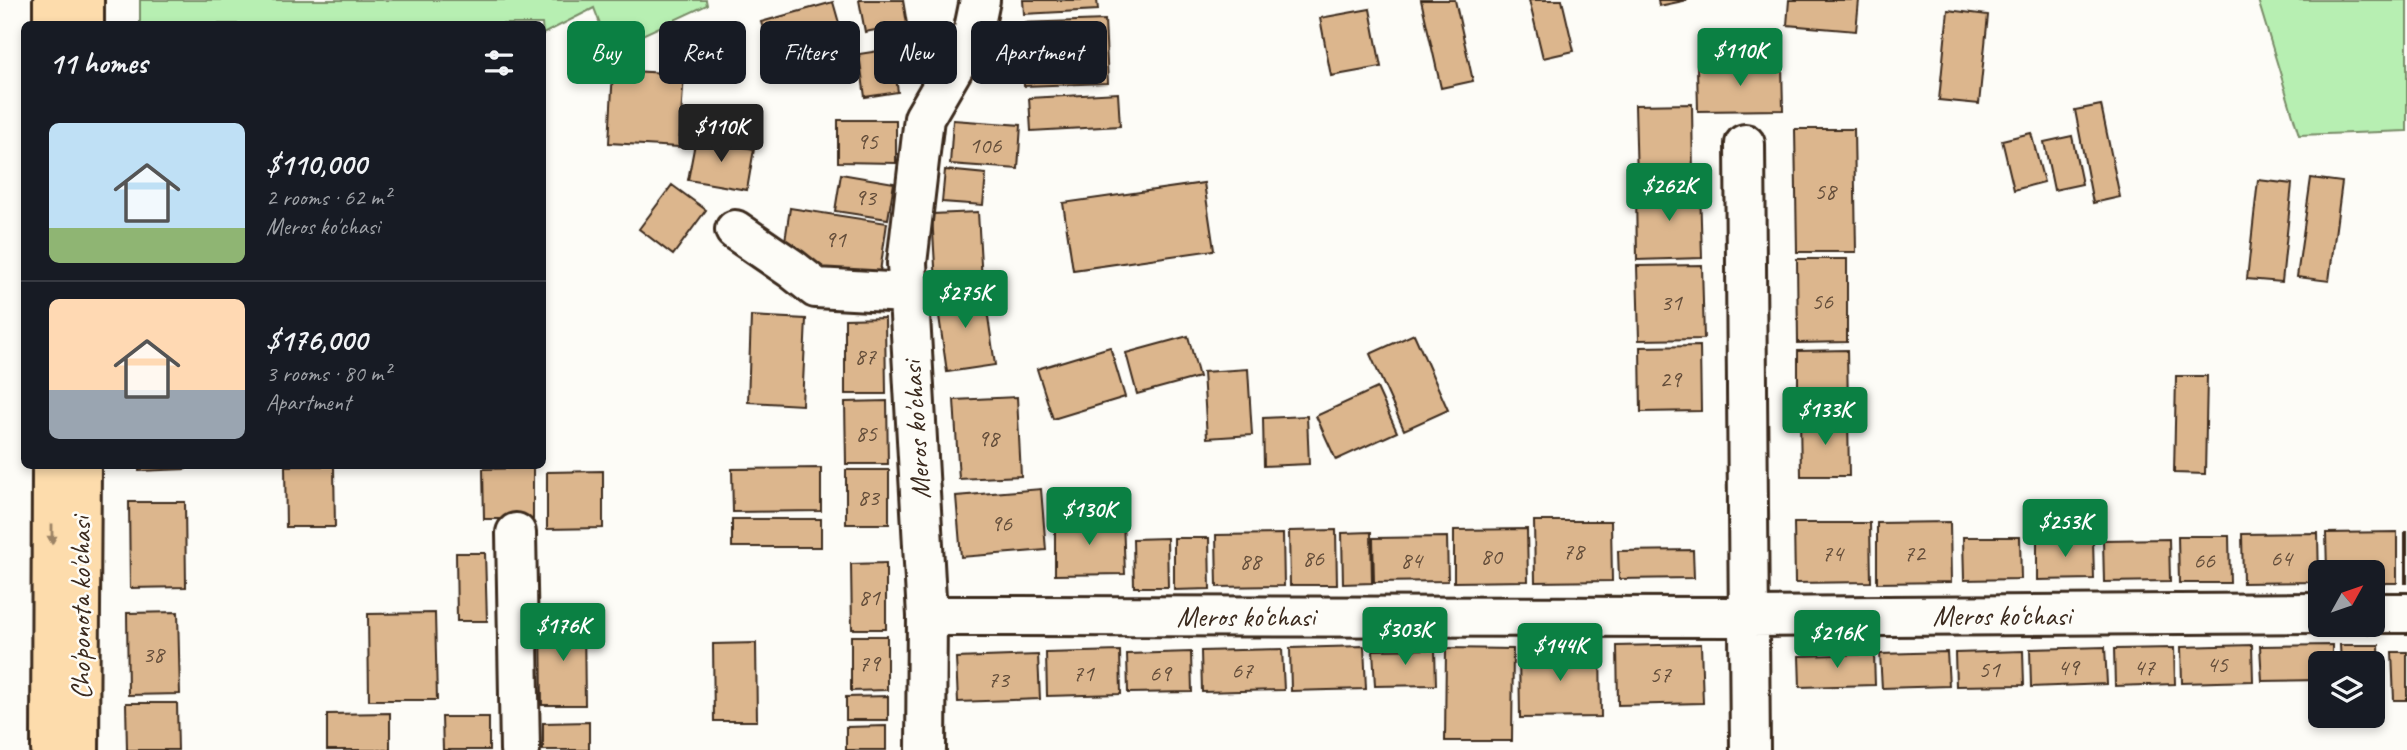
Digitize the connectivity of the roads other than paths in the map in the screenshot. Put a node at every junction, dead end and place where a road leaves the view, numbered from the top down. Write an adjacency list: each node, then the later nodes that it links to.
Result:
1 (53, 0): 4 (main road)
2 (84, 0): 5 (main road)
3 (980, 0): 8 (street, Meros ko'chasi)
4 (53, 21)
5 (84, 21)
6 (1745, 144): 16 (street)
7 (735, 230): 8 (street)
8 (907, 293): 15 (street, Meros ko'chasi)
9 (52, 469): 17 (main road, Cho'ponota ko'chasi, one-way to 17)
10 (81, 469): 18 (main road, Cho'ponota ko'chasi)
11 (516, 533): 19 (street)
12 (2407, 612): 14 (street)
13 (2308, 613): 16 (street, Meros ko‘chasi)
14 (2385, 613)
15 (927, 616): 16 (street, Meros ko‘chasi); 20 (street, Meros ko'chasi)
16 (1750, 617): 21 (street)
17 (51, 750)
18 (79, 750)
19 (520, 750)
20 (926, 750)
21 (1750, 750)

